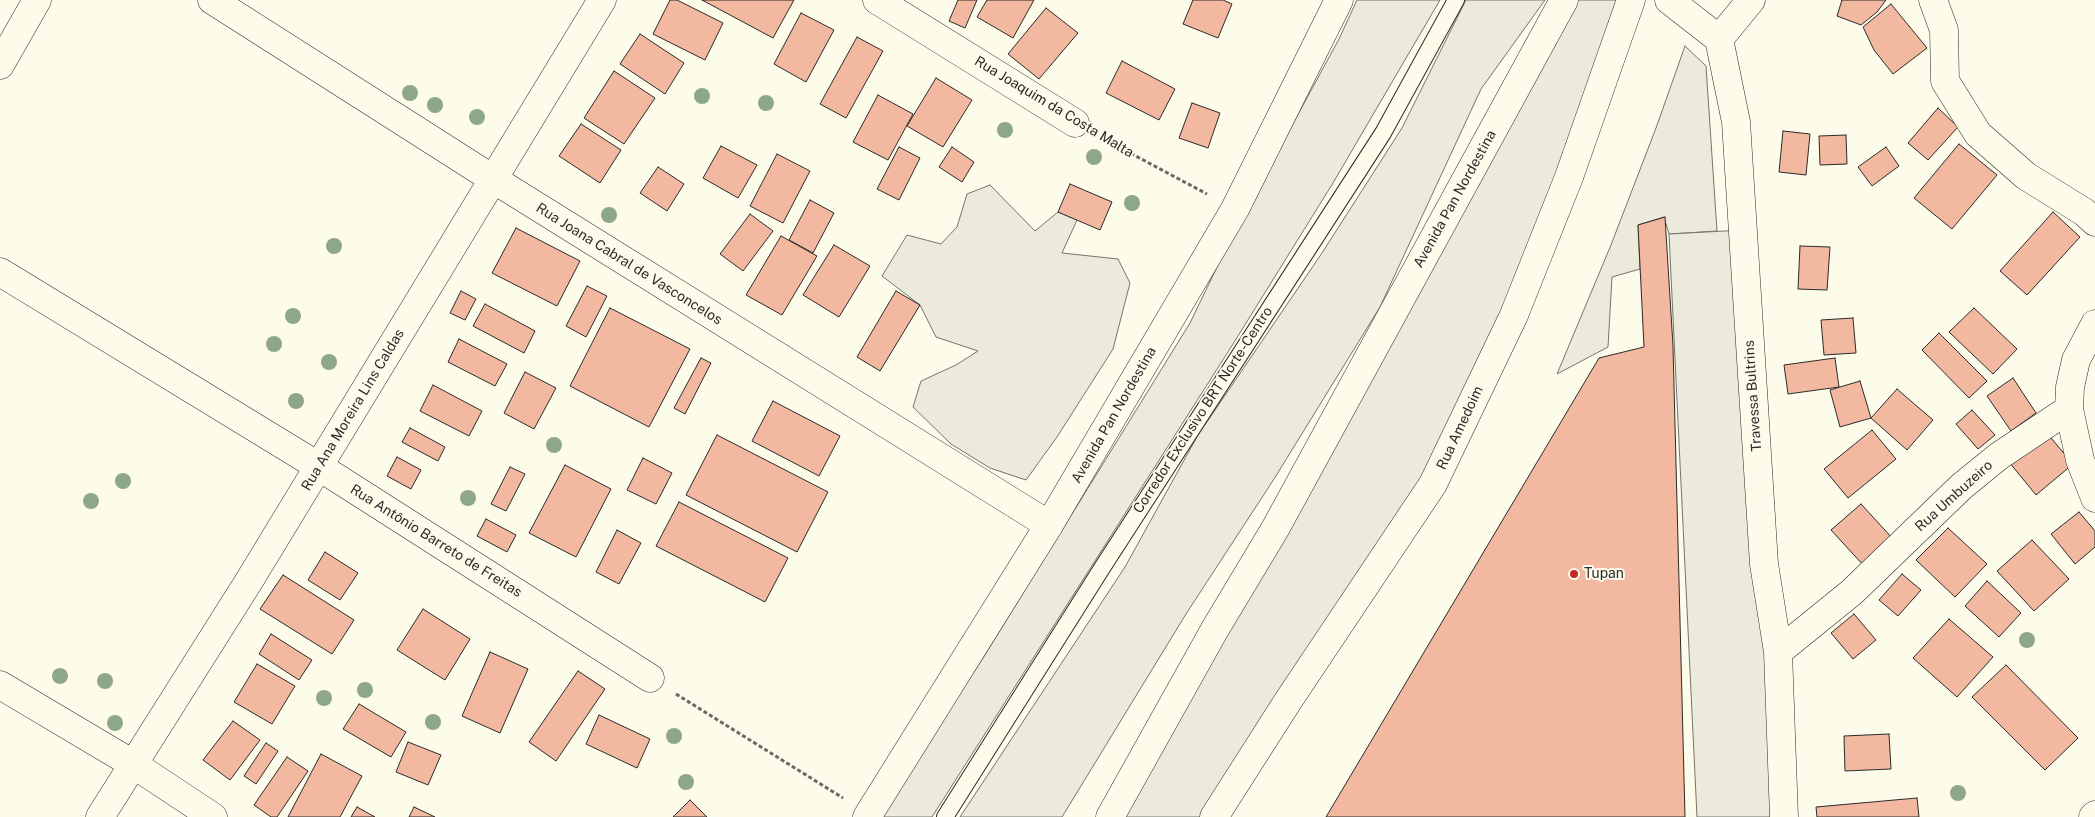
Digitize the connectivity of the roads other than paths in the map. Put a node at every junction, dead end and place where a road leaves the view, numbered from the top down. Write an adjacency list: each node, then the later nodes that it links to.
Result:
1 (37, 0): 13 (main road)
2 (212, 0): 15 (main road, Rua Joana Cabral de Vasconcelos)
3 (602, 0): 15 (main road, Rua Ana Moreira Lins Caldas)
4 (877, 0): 14 (main road, Rua Joaquim da Costa Malta)
5 (1339, 0): 22 (main road, Avenida Pan Nordestina)
6 (1456, 0): 30 (lane, Corredor Exclusivo BRT Norte-Centro)
7 (1564, 0): 31 (main road, Avenida Pan Nordestina)
8 (1631, 0): 32 (main road, Rua Amedoim)
9 (1750, 0): 12 (main road)
10 (1933, 0): 16 (main road)
11 (1673, 1): 12 (main road)
12 (1719, 39): 23 (main road, Travessa Bultrins)
13 (0, 65)
14 (1075, 123)
15 (493, 179): 20 (main road, Rua Ana Moreira Lins Caldas); 22 (main road, Rua Joana Cabral de Vasconcelos)
16 (2095, 222)
17 (0, 272): 20 (main road, Rua Antônio Barreto de Freitas)
18 (2095, 324): 19 (main road)
19 (2070, 409): 21 (main road); 23 (main road, Rua Umbuzeiro)
20 (318, 466): 24 (main road, Rua Antônio Barreto de Freitas); 26 (main road, Rua Ana Moreira Lins Caldas)
21 (2095, 498)
22 (1049, 525): 27 (main road, Avenida Pan Nordestina)
23 (1778, 652): 33 (main road, Travessa Bultrins)
24 (650, 678)
25 (0, 685): 26 (main road)
26 (133, 764): 28 (main road, Rua Ana Moreira Lins Caldas); 29 (main road)
27 (868, 816)
28 (100, 817)
29 (213, 817)
30 (945, 817)
31 (1110, 817)
32 (1214, 817)
33 (1784, 817)

